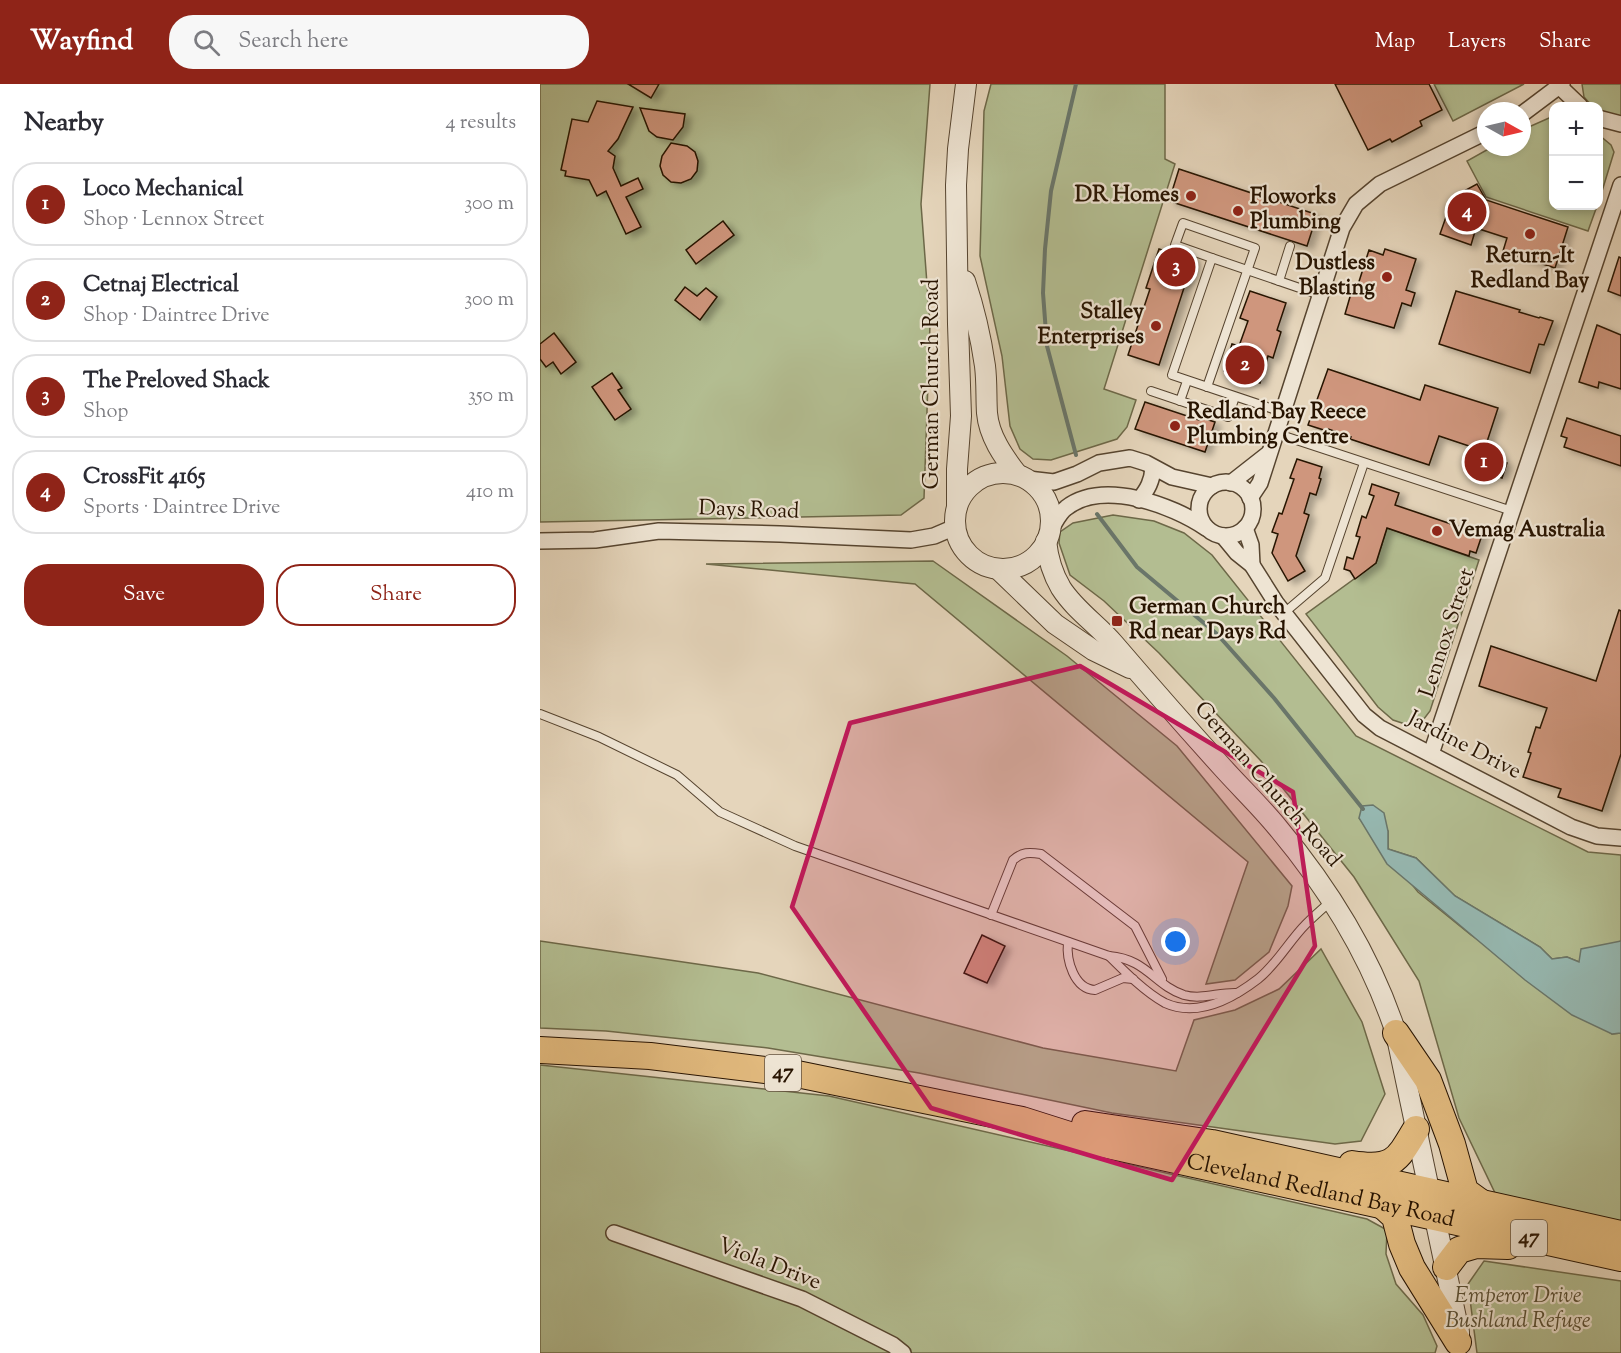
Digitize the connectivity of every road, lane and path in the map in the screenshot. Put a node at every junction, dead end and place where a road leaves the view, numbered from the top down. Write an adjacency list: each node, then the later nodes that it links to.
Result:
1 (966, 84): 11 (street, German Church Road)
2 (1561, 86): 3 (street); 4 (street)
3 (1576, 102)
4 (1531, 108)
5 (1603, 119): 6 (street)
6 (1621, 124)
7 (1477, 136): 14 (street)
8 (1621, 185): 31 (street, Lennox Street)
9 (1290, 246): 13 (lane)
10 (1212, 258): 12 (lane); 12 (lane); 15 (lane)
11 (958, 261): 25 (street, German Church Road); 30 (street, German Church Road)
12 (1247, 270): 13 (lane); 16 (lane)
13 (1279, 281): 14 (lane)
14 (1320, 295): 20 (street)
15 (1187, 381): 16 (lane); 19 (lane)
16 (1207, 387): 18 (lane)
17 (1151, 391): 19 (lane)
18 (1235, 397): 19 (lane); 20 (lane)
19 (1180, 401)
20 (1282, 412): 21 (street)
21 (1275, 434): 22 (street); 23 (lane)
22 (1268, 454): 26 (street); 28 (street)
23 (1364, 463): 31 (lane); 40 (lane)
24 (1153, 468): 25 (street); 27 (street); 29 (street)
25 (1022, 477): 30 (street); 35 (street)
26 (1231, 483): 27 (street); 28 (street)
27 (1212, 486): 33 (street)
28 (1250, 498): 34 (street)
29 (1139, 500): 33 (street); 35 (street)
30 (957, 506): 32 (street)
31 (1512, 511): 43 (street, Lennox Street)
32 (955, 528): 37 (street, Days Road); 39 (street)
33 (1206, 528): 36 (street)
34 (1245, 528): 36 (street); 38 (street)
35 (1048, 536): 39 (street); 41 (street, German Church Road)
36 (1223, 536): 38 (street)
37 (540, 541)
38 (1252, 565): 40 (street, Jardine Drive)
39 (998, 569): 41 (street, German Church Road)
40 (1284, 613): 43 (street, Jardine Drive)
41 (1135, 671): 45 (street, German Church Road)
42 (540, 714): 46 (lane)
43 (1431, 754): 44 (street, Jardine Drive)
44 (1621, 838)
45 (1333, 900): 51 (lane); 52 (street, German Church Road)
46 (991, 915): 47 (lane); 50 (lane)
47 (1068, 942): 48 (lane); 49 (lane)
48 (1109, 956): 49 (lane); 50 (lane)
49 (1134, 979): 51 (lane)
50 (1163, 982): 51 (lane)
51 (1236, 993)
52 (1396, 1033): 55 (street, German Church Road); 58 (highway)
53 (540, 1050): 54 (highway, Cleveland Redland Bay Road / 47)
54 (1022, 1120): 56 (highway, Cleveland Redland Bay Road / 47); 59 (highway, Cleveland Redland Bay Road / 47)
55 (1416, 1128): 56 (highway); 57 (street, German Church Road)
56 (1212, 1143): 57 (highway, Cleveland Redland Bay Road / 47)
57 (1430, 1193): 58 (highway, Cleveland Redland Bay Road / 47); 60 (street, German Church Road)
58 (1483, 1204): 62 (highway, Cleveland Redland Bay Road / 47)
59 (1384, 1207): 60 (highway, Cleveland Redland Bay Road / 47); 65 (highway)
60 (1436, 1219): 63 (highway, Cleveland Redland Bay Road / 47); 64 (street, German Church Road)
61 (614, 1233): 66 (street, Viola Drive)
62 (1621, 1234)
63 (1621, 1260): 64 (highway)
64 (1446, 1268): 65 (street, German Church Road)
65 (1458, 1347)
66 (903, 1353)

